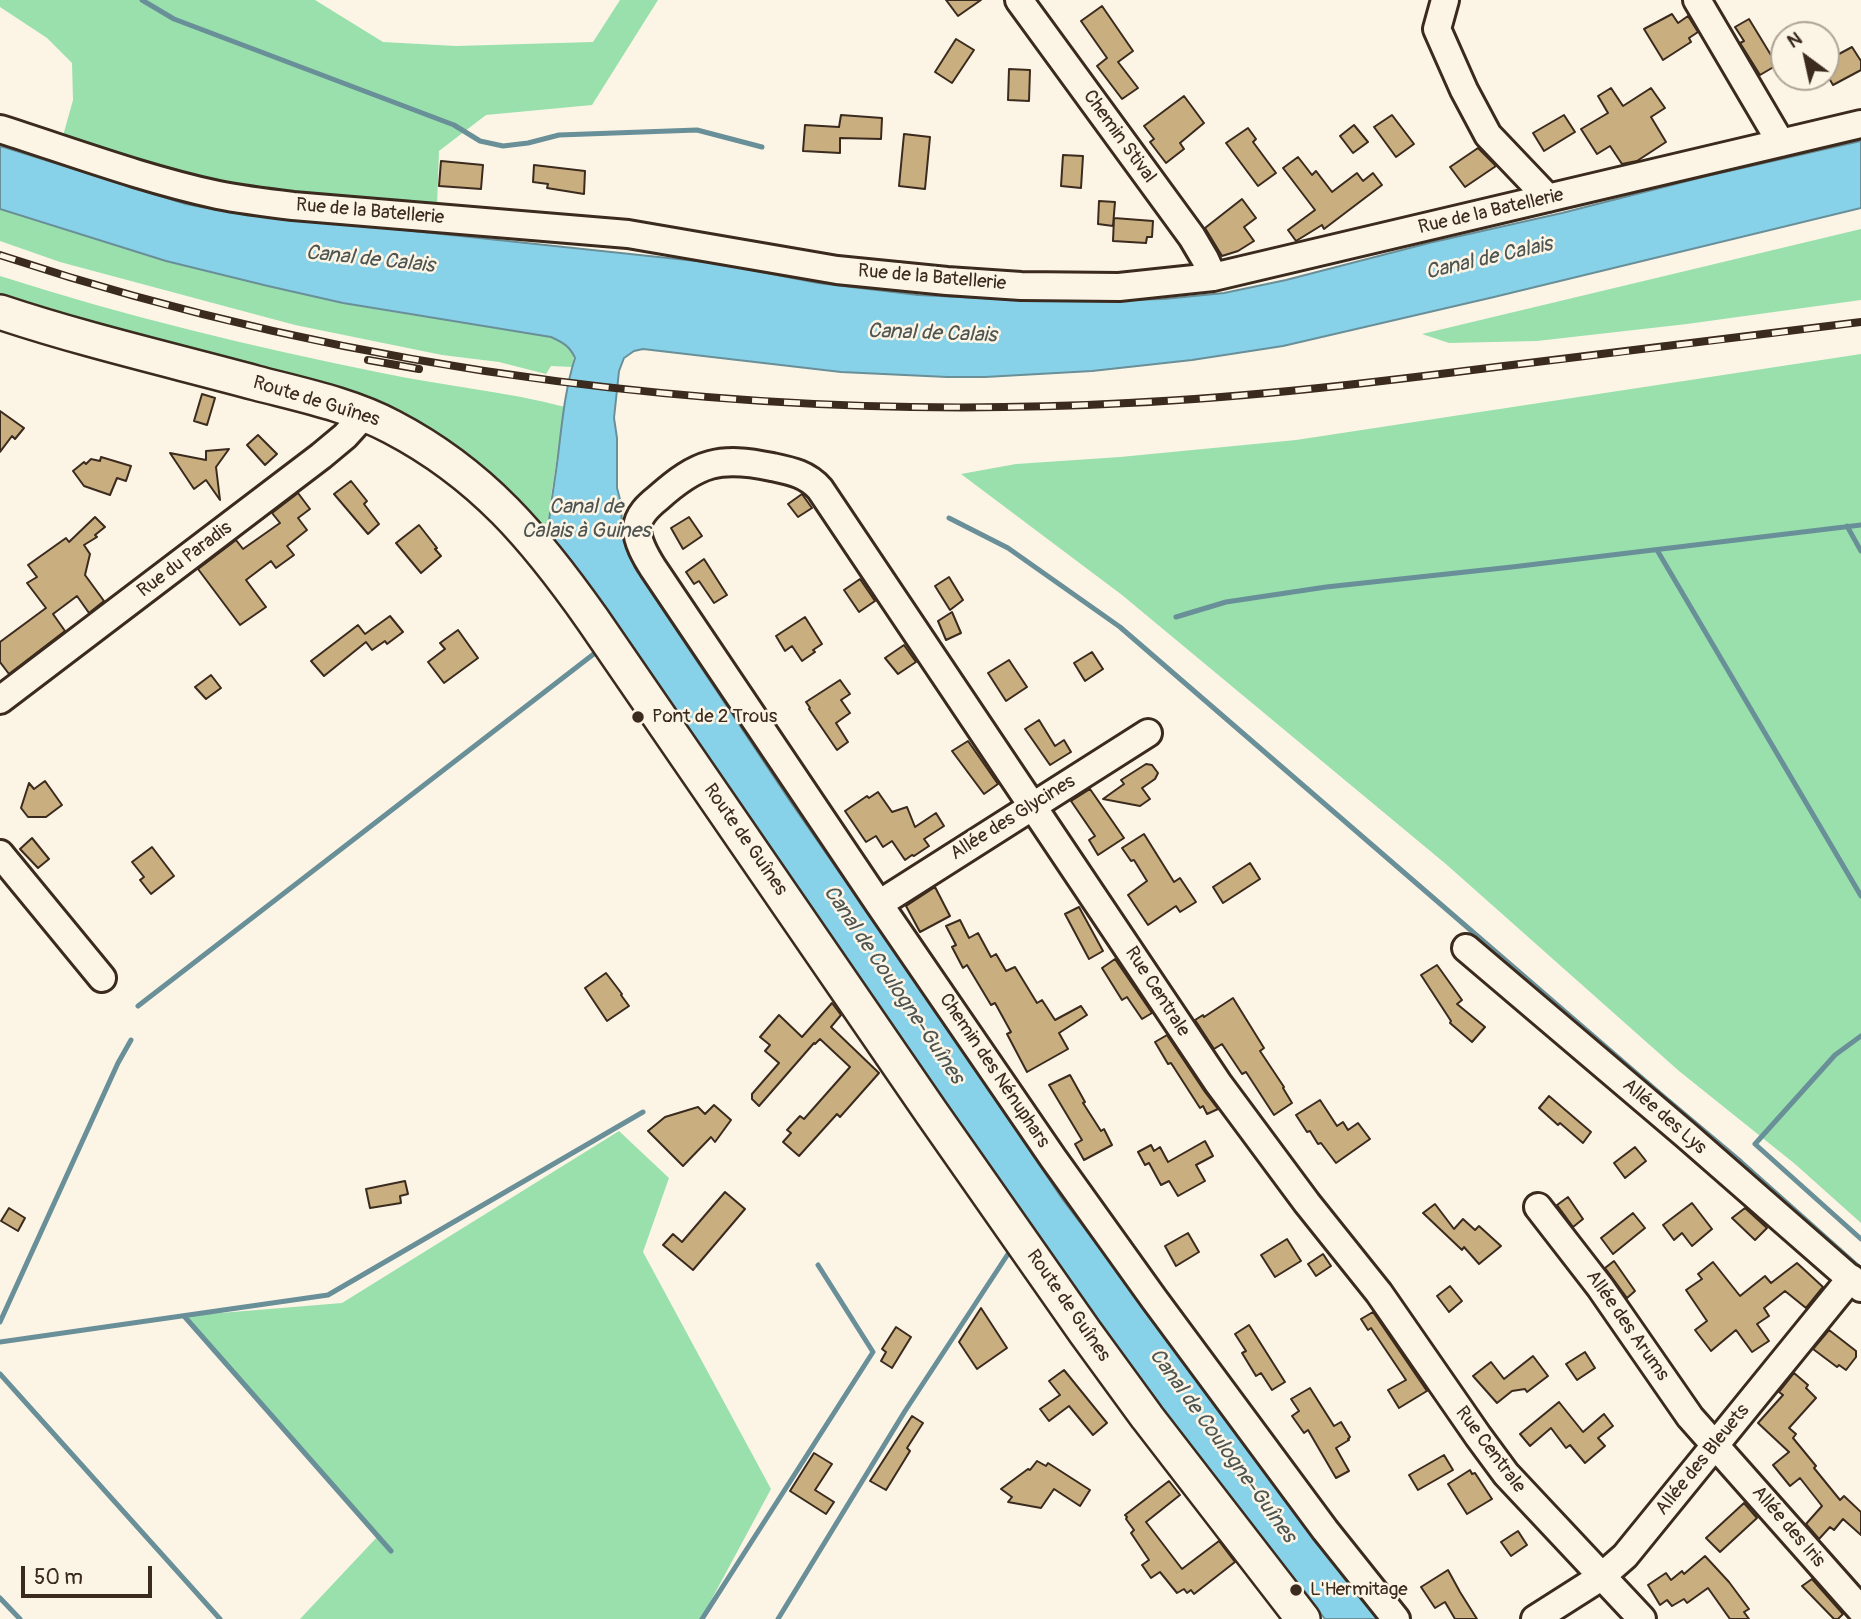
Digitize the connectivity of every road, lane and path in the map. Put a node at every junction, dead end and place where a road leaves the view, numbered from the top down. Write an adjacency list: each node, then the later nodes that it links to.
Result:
1 (1019, 0): 8 (street, Chemin Stival)
2 (1445, 0): 7 (street)
3 (1697, 0): 6 (street)
4 (1861, 124): 6 (street, Rue de la Batellerie)
5 (0, 129): 8 (street, Rue de la Batellerie)
6 (1781, 143): 7 (street, Rue de la Batellerie)
7 (1548, 198): 8 (street, Rue de la Batellerie)
8 (1213, 277)
9 (0, 313): 10 (main road, Route de Guînes)
10 (365, 414): 12 (street, Rue du Paradis); 24 (main road, Route de Guînes)
11 (650, 504): 14 (street, Rue Centrale); 16 (street, Chemin des Nénuphars)
12 (0, 700)
13 (1148, 733): 14 (street, Allée des Glycines)
14 (1032, 806): 16 (street, Allée des Glycines); 22 (street, Rue Centrale)
15 (0, 853): 18 (street)
16 (879, 904): 25 (street, Chemin des Nénuphars)
17 (1466, 948): 20 (street, Allée des Lys)
18 (102, 978)
19 (1538, 1207): 21 (street, Allée des Arums)
20 (1856, 1283): 21 (street, Allée des Bleuets)
21 (1716, 1444): 22 (street, Allée des Bleuets); 23 (street, Allée des Iris)
22 (1601, 1577): 26 (street, Allée des Bleuets); 27 (street, Rue Centrale)
23 (1861, 1611)
24 (1303, 1619)
25 (1396, 1619)
26 (1535, 1619)
27 (1642, 1619)

